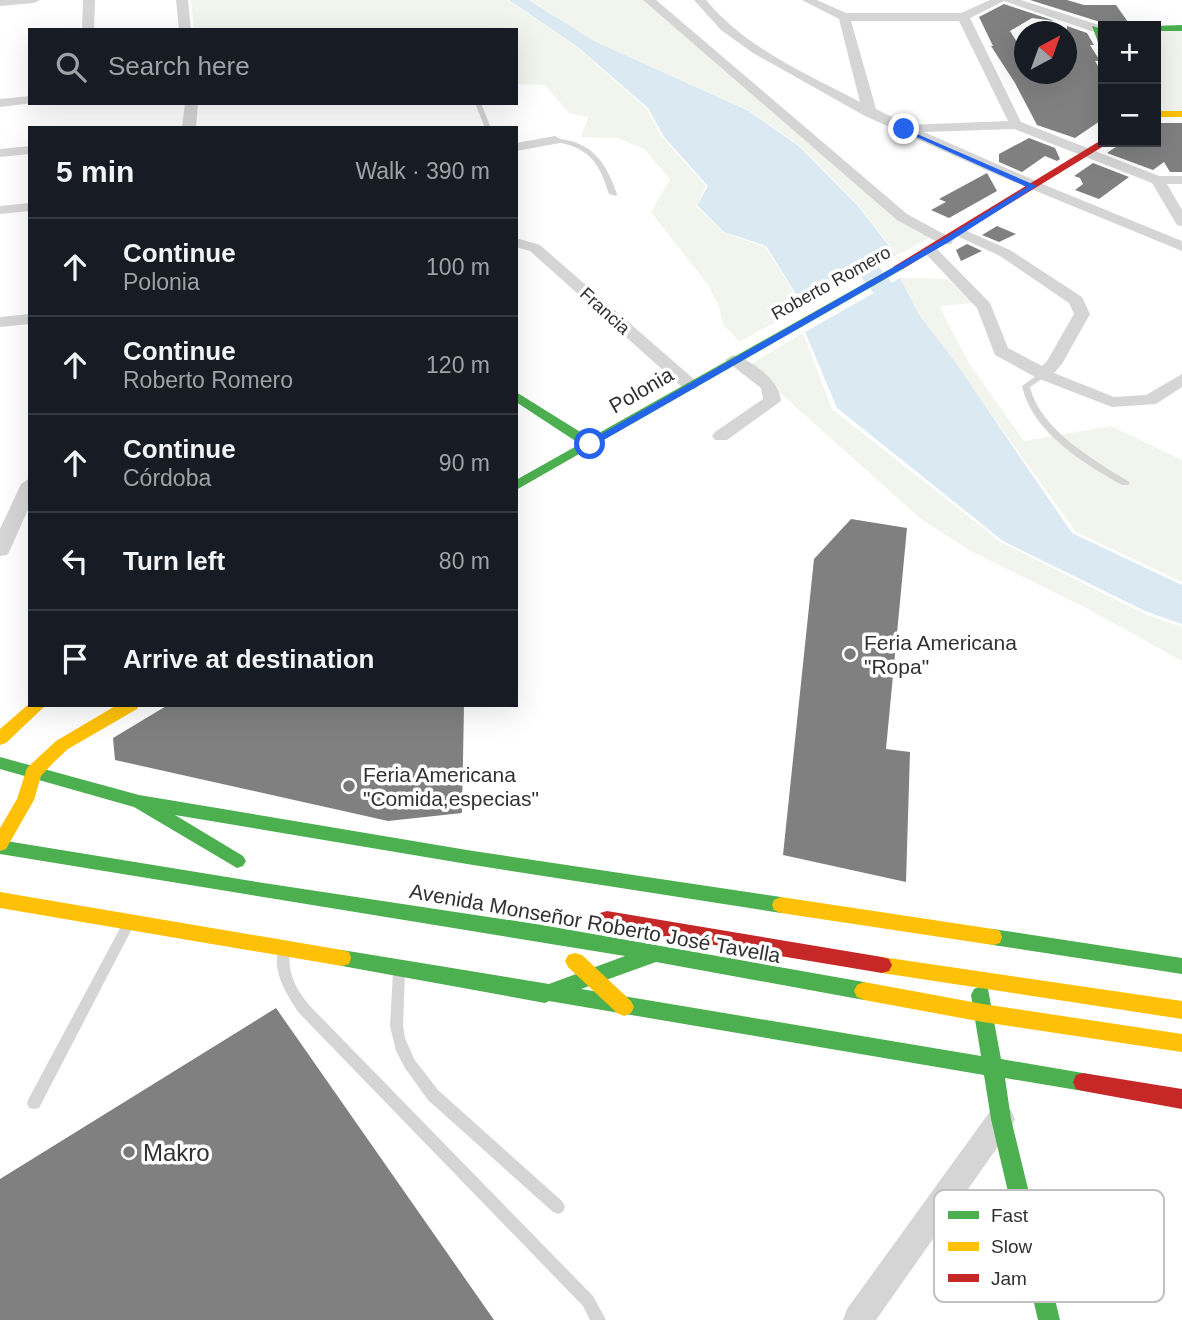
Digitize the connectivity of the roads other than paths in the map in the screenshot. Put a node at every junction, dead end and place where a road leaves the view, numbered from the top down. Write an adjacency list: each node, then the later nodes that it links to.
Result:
1 (34, 0): 9 (street)
2 (89, 0): 12 (street)
3 (182, 0): 13 (street)
4 (649, 0): 41 (street)
5 (700, 0): 21 (street)
6 (812, 0): 10 (street)
7 (999, 0): 11 (street)
8 (1009, 0): 16 (street)
9 (0, 3)
10 (844, 17): 11 (street); 21 (street)
11 (963, 17): 24 (street)
12 (88, 28)
13 (185, 28)
14 (1161, 28): 15 (main road)
15 (1182, 28)
16 (1098, 31)
17 (28, 100): 18 (street)
18 (0, 103)
19 (192, 105): 25 (street)
20 (479, 105): 26 (lane)
21 (870, 113): 27 (street)
22 (1161, 114): 23 (main road)
23 (1182, 114)
24 (1016, 125): 27 (street); 32 (street)
25 (189, 126)
26 (487, 126)
27 (904, 129): 36 (street)
28 (555, 140): 30 (street); 37 (lane)
29 (1098, 145): 32 (main road, Roberto Romero)
30 (518, 146)
31 (28, 150): 33 (street)
32 (1086, 152): 34 (street); 36 (main road, Roberto Romero)
33 (0, 153)
34 (1157, 180): 35 (street); 40 (street)
35 (1182, 180)
36 (1033, 186): 41 (main road, Roberto Romero); 43 (street)
37 (613, 194)
38 (28, 207): 39 (street)
39 (0, 210)
40 (1182, 222)
41 (953, 236): 44 (main road, Roberto Romero); 49 (street)
42 (518, 243): 51 (street, Francia)
43 (1182, 246)
44 (930, 250): 47 (main road, Roberto Romero); 49 (street)
45 (28, 319): 46 (street)
46 (0, 323)
47 (750, 350): 48 (main road, Polonia)
48 (733, 360): 51 (main road, Polonia); 53 (street)
49 (1043, 374): 50 (street); 55 (lane)
50 (1182, 379)
51 (690, 385): 54 (main road, Polonia)
52 (518, 397): 54 (main road)
53 (721, 436)
54 (590, 444): 56 (main road, Polonia)
55 (1125, 483)
56 (518, 485)
57 (28, 488): 58 (street)
58 (0, 550)
59 (36, 707): 61 (main road)
60 (128, 707): 63 (main road)
61 (0, 739)
62 (0, 763): 63 (main road)
63 (33, 772): 64 (main road); 65 (main road)
64 (139, 802): 67 (main road); 72 (main road)
65 (12, 824): 66 (main road)
66 (0, 845): 71 (main road, Avenida Monseñor Roberto José Tavella)
67 (197, 855)
68 (0, 900): 70 (main road)
69 (596, 917): 78 (main road, Avenida Monseñor Roberto José Tavella)
70 (129, 922): 73 (main road); 86 (lane)
71 (542, 933): 74 (main road, Avenida Monseñor Roberto José Tavella); 77 (main road)
72 (976, 947): 75 (main road); 78 (main road)
73 (283, 949): 76 (main road); 93 (lane)
74 (654, 954): 77 (main road); 82 (main road, Avenida Monseñor Roberto José Tavella)
75 (1182, 966)
76 (399, 969): 79 (main road); 90 (lane)
77 (593, 977): 79 (main road); 80 (main road)
78 (980, 981): 81 (main road, Avenida Monseñor Roberto José Tavella); 82 (main road)
79 (545, 994): 80 (main road)
80 (624, 1007): 84 (main road)
81 (1182, 1010)
82 (983, 1013): 83 (main road, Avenida Monseñor Roberto José Tavella); 84 (main road)
83 (1182, 1043)
84 (992, 1066): 85 (main road); 87 (main road)
85 (1182, 1099)
86 (34, 1103)
87 (1001, 1119): 88 (street); 89 (main road)
88 (950, 1190)
89 (1018, 1190)
90 (558, 1207)
91 (934, 1213): 94 (street)
92 (1045, 1302): 95 (main road)
93 (598, 1320)
94 (858, 1320)
95 (1049, 1320)

